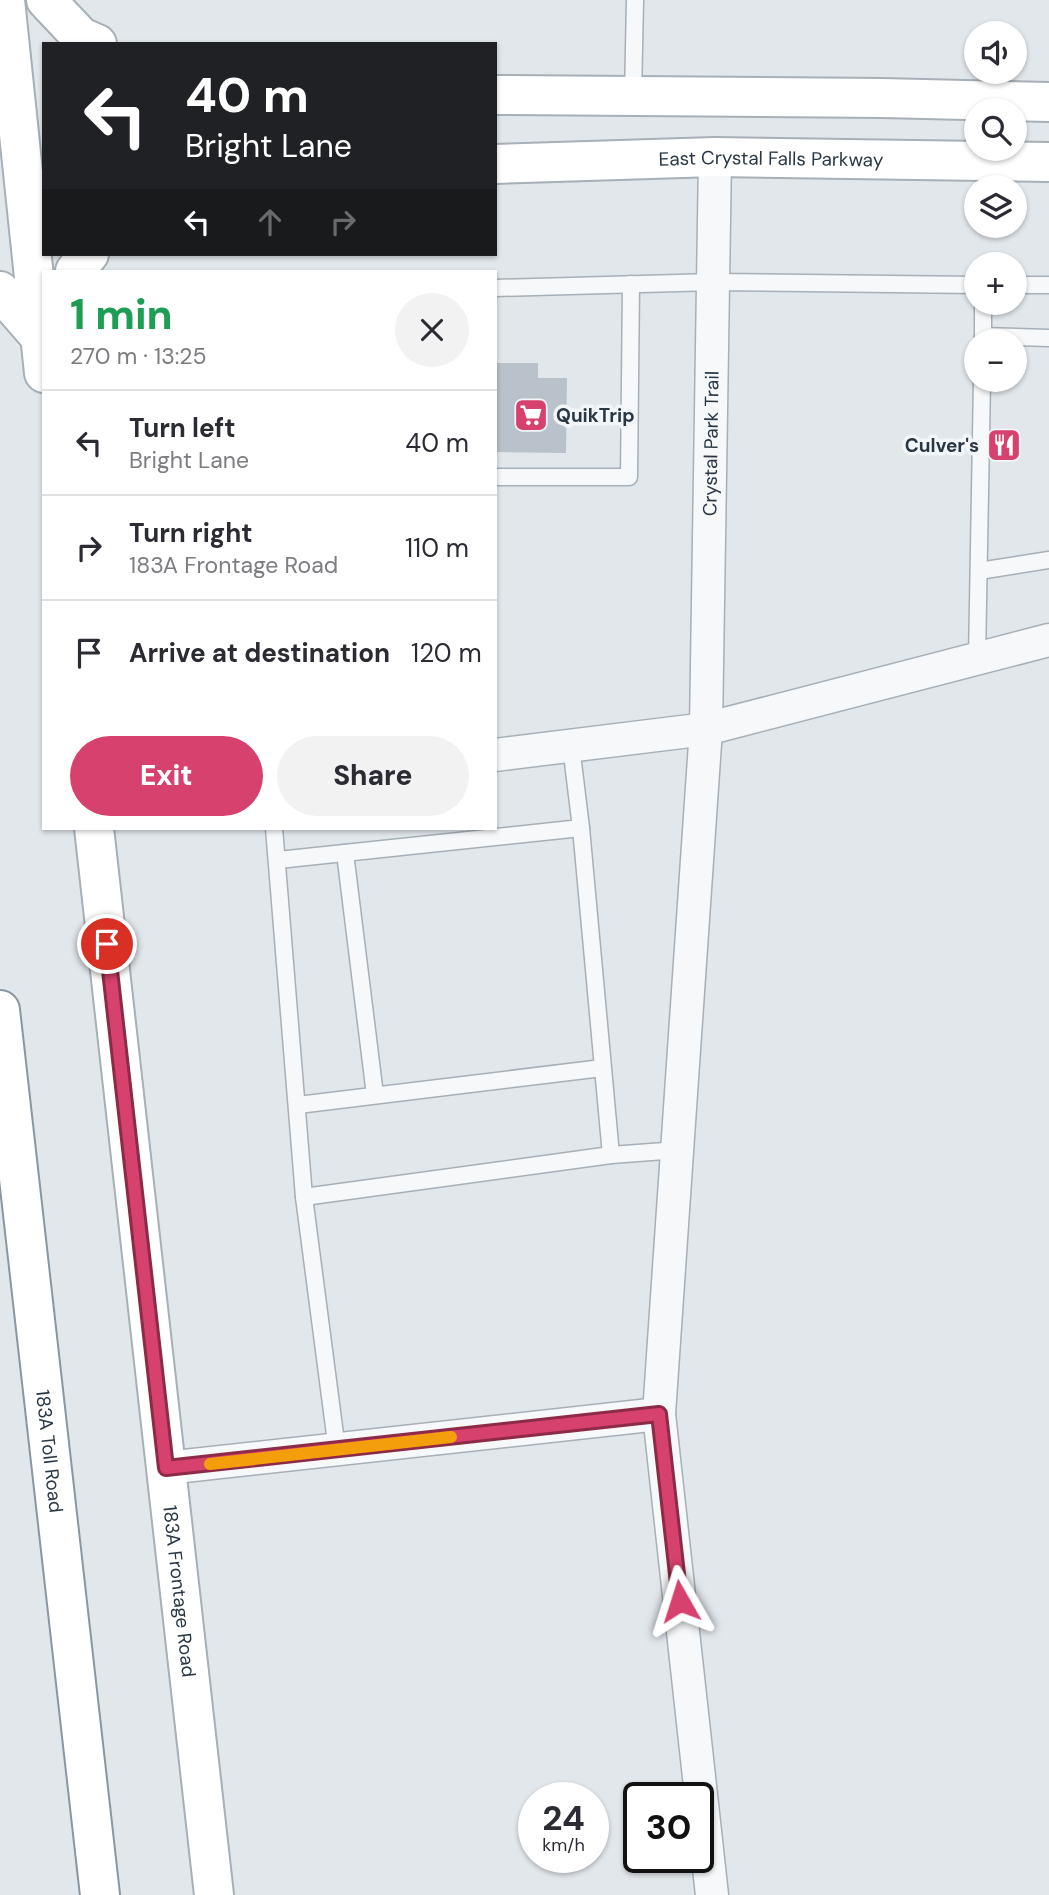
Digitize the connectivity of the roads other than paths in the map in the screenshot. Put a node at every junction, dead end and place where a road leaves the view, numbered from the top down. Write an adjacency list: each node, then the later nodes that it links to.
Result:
1 (5, 0): 6 (main road)
2 (46, 0): 4 (main road)
3 (635, 0): 7 (lane)
4 (92, 42)
5 (497, 94): 7 (main road)
6 (20, 95): 12 (main road)
7 (633, 96): 8 (main road)
8 (1049, 102)
9 (715, 157): 10 (main road, East Crystal Falls Parkway); 11 (main road, East Crystal Falls Parkway); 15 (street, Crystal Park Trail)
10 (1049, 162)
11 (497, 164)
12 (22, 168): 24 (main road)
13 (87, 256): 14 (main road)
14 (76, 270)
15 (714, 282): 16 (lane); 17 (lane); 31 (street, Crystal Park Trail)
16 (631, 284): 20 (lane); 26 (lane)
17 (964, 285)
18 (1027, 285): 19 (lane)
19 (1049, 285)
20 (497, 288)
21 (0, 291): 24 (main road)
22 (1027, 338): 23 (lane)
23 (1049, 338)
24 (42, 346)
25 (982, 392): 28 (lane)
26 (497, 477)
27 (1049, 560): 28 (lane)
28 (979, 571): 30 (lane)
29 (1049, 640): 30 (street)
30 (977, 659): 31 (street)
31 (706, 729): 32 (street); 43 (street, Crystal Park Trail)
32 (571, 746): 33 (street); 34 (lane)
33 (497, 755)
34 (581, 828): 37 (lane); 40 (lane)
35 (94, 830): 48 (main road, 183A Frontage Road)
36 (274, 830): 38 (lane)
37 (345, 853): 38 (lane); 41 (lane)
38 (278, 860): 42 (lane)
39 (0, 1010): 49 (main road, 183A Toll Road)
40 (603, 1068): 41 (lane); 44 (lane)
41 (375, 1095): 42 (lane)
42 (298, 1105): 45 (lane)
43 (678, 1150): 44 (lane); 46 (street, Crystal Park Trail)
44 (611, 1155): 45 (lane)
45 (304, 1197): 47 (lane)
46 (659, 1414): 47 (street); 51 (street, Crystal Park Trail)
47 (337, 1450): 48 (street)
48 (166, 1468): 50 (main road, 183A Frontage Road)
49 (100, 1895)
50 (214, 1895)
51 (712, 1895)

